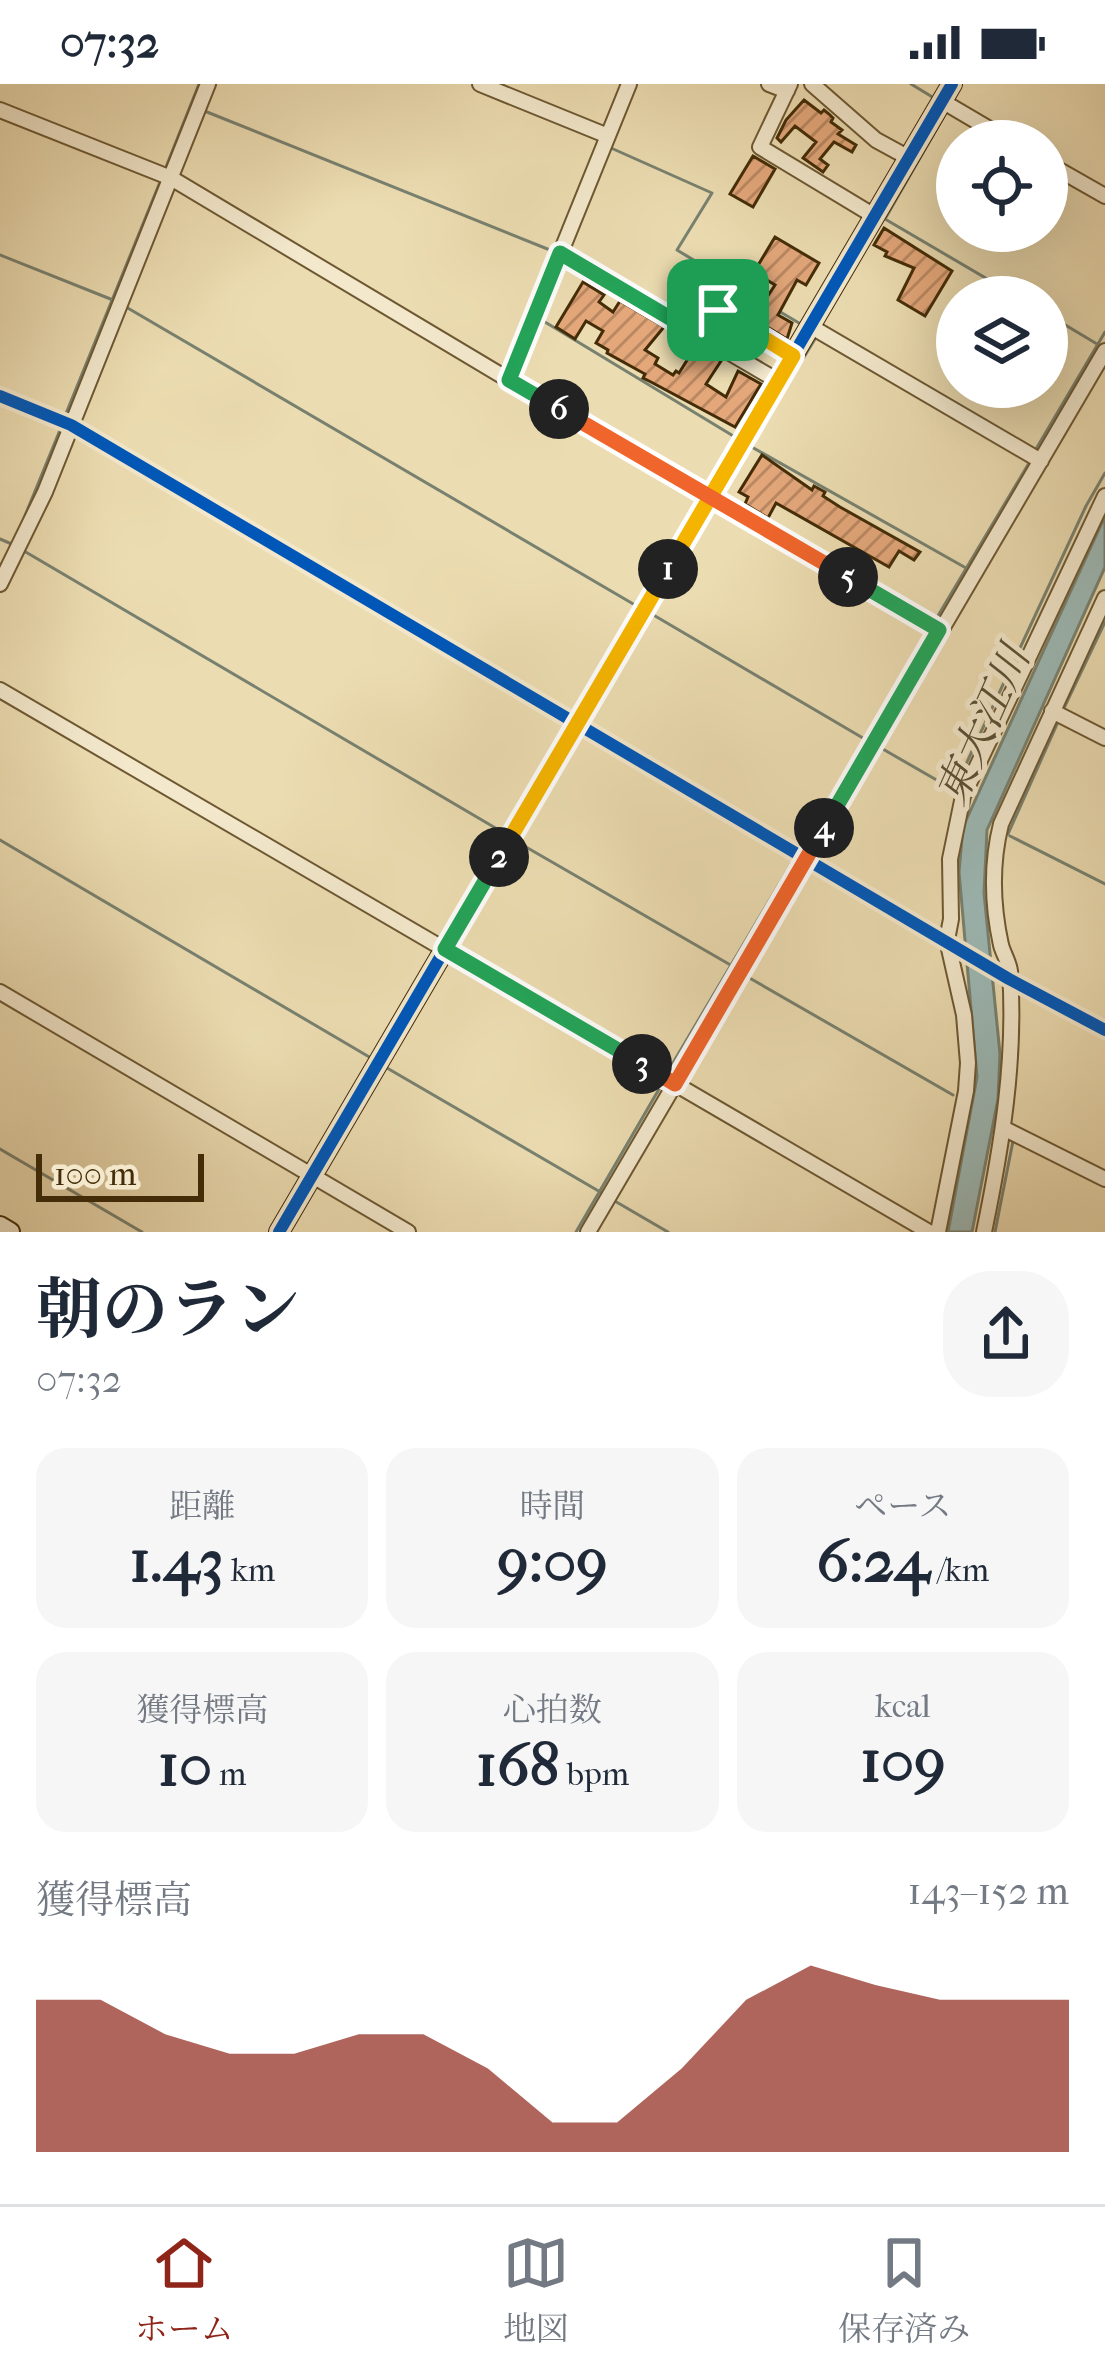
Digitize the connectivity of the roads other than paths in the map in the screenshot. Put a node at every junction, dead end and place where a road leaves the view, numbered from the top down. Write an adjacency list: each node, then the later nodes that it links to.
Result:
1 (208, 84): 13 (street)
2 (481, 84): 10 (street)
3 (629, 84): 10 (street)
4 (769, 84): 6 (street)
5 (816, 85): 11 (street)
6 (788, 88): 15 (street)
7 (947, 93): 9 (street); 11 (street)
8 (0, 110): 13 (street)
9 (982, 120)
10 (608, 136): 16 (street)
11 (909, 158): 15 (street)
12 (1068, 175): 14 (street)
13 (171, 178): 21 (street); 24 (street)
14 (1105, 196)
15 (875, 217): 17 (street)
16 (560, 253): 18 (street); 21 (street)
17 (810, 326): 20 (street); 25 (street)
18 (702, 337): 20 (street); 22 (street)
19 (1105, 351): 25 (street)
20 (793, 356): 22 (street)
21 (509, 380): 26 (street)
22 (778, 381): 26 (street)
23 (0, 397): 24 (street)
24 (71, 425): 28 (street); 33 (street)
25 (1041, 461): 30 (street)
26 (710, 496): 30 (street); 33 (street)
27 (1105, 496): 36 (street)
28 (0, 584)
29 (1105, 598): 32 (street)
30 (939, 630): 35 (street)
31 (0, 690): 37 (street)
32 (1052, 711): 34 (street); 38 (street)
33 (579, 723): 35 (street); 37 (street)
34 (1105, 738)
35 (808, 857): 36 (street); 41 (street)
36 (951, 943): 38 (street); 50 (street)
37 (445, 949): 41 (street); 43 (street)
38 (1005, 977): 40 (street); 42 (street)
39 (0, 992): 43 (street)
40 (1105, 1030)
41 (675, 1084): 49 (street); 50 (street)
42 (1003, 1128): 44 (street); 51 (street)
43 (311, 1176): 47 (street); 48 (street)
44 (1105, 1179)
45 (0, 1226): 46 (street)
46 (10, 1232)
47 (279, 1232)
48 (408, 1232)
49 (588, 1232)
50 (933, 1232)
51 (984, 1232)

